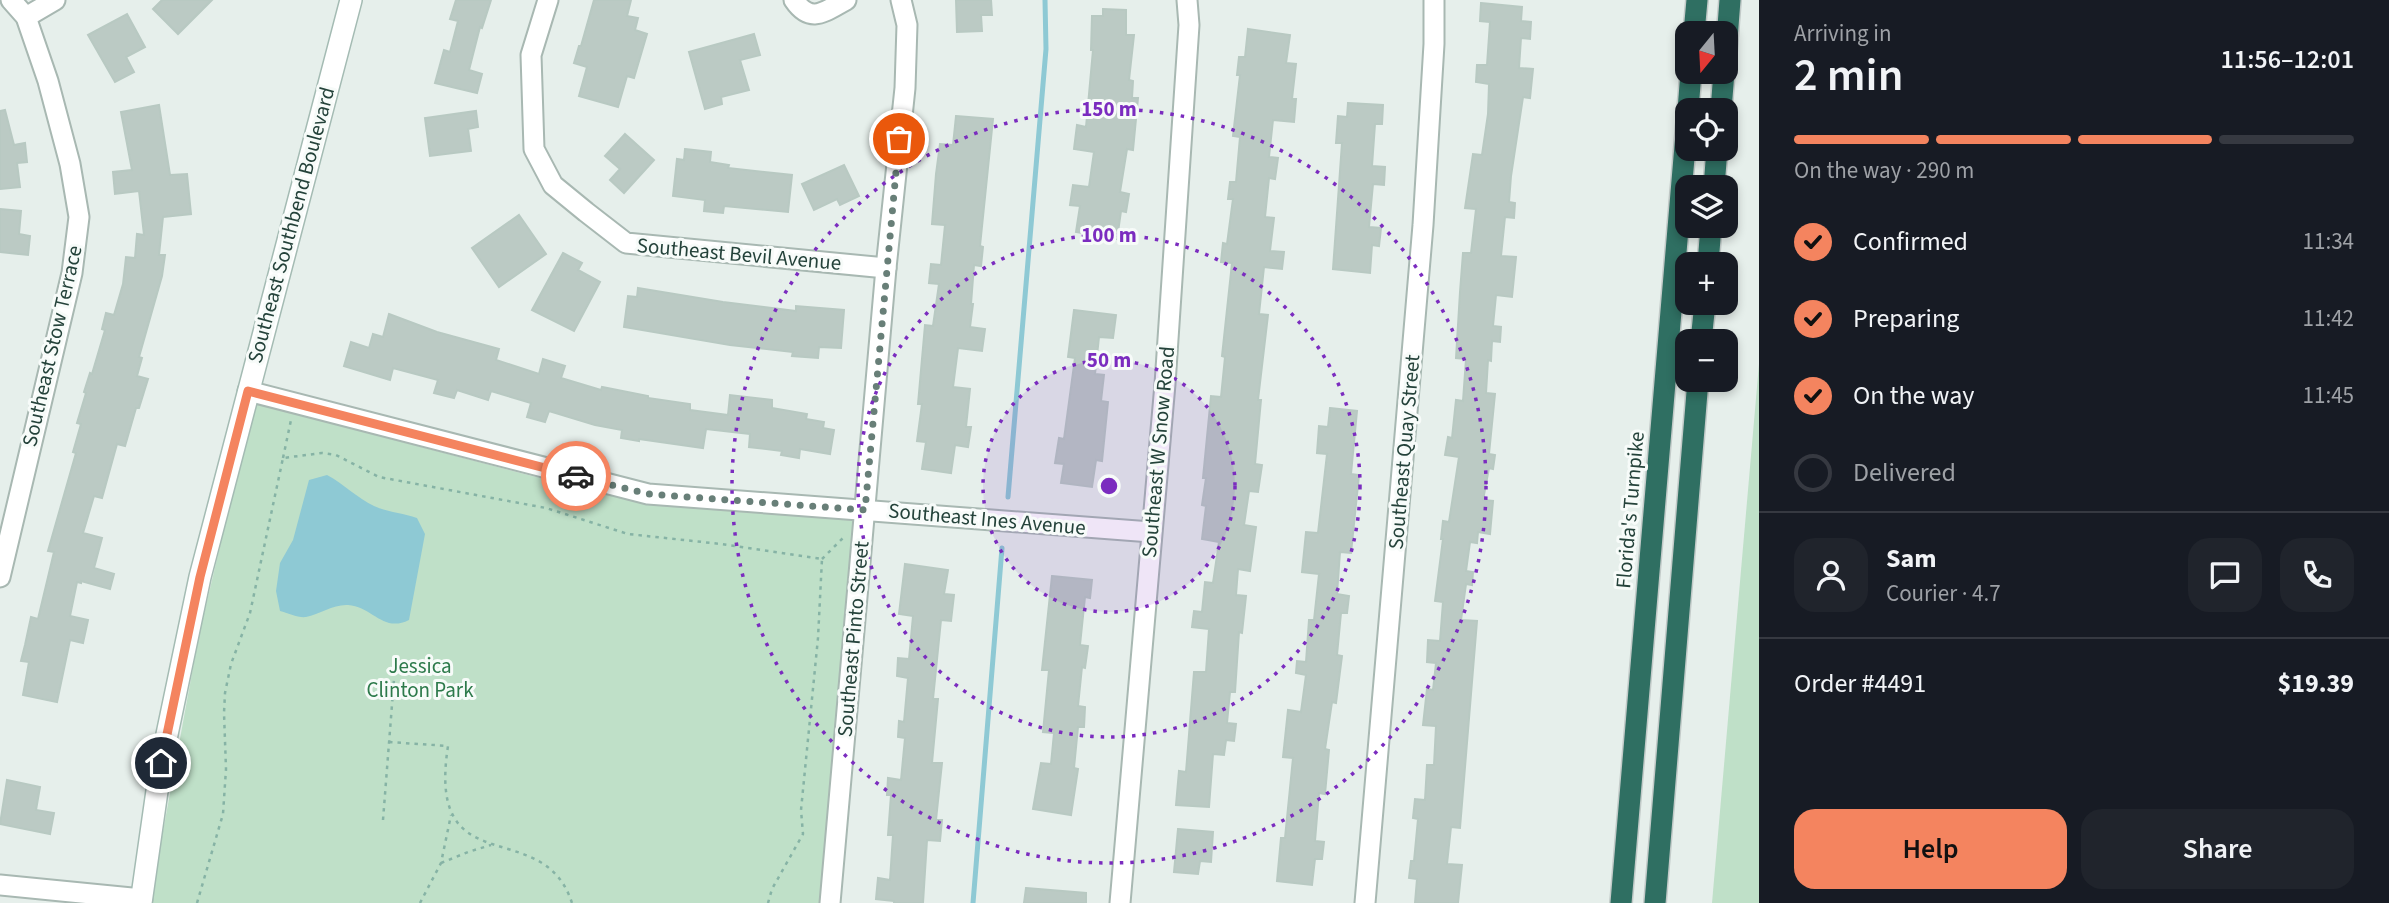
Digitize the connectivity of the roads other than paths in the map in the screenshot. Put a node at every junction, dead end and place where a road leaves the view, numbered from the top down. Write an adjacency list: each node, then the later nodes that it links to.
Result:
1 (11, 0): 12 (street, Southeast Stow Terrace)
2 (55, 0): 12 (street)
3 (351, 0): 17 (street, Southeast Southbend Boulevard)
4 (548, 0): 16 (street, Southeast Bevil Avenue)
5 (794, 0): 6 (street)
6 (846, 0)
7 (901, 0): 16 (street, Southeast Pinto Street)
8 (1187, 0): 20 (street, Southeast W Snow Road)
9 (1434, 0): 26 (street, Southeast Quay Street)
10 (1697, 0): 13 (highway)
11 (1730, 0): 14 (highway)
12 (26, 17): 21 (street, Southeast Stow Terrace)
13 (1696, 21)
14 (1728, 21)
15 (1684, 161): 27 (highway, Florida's Turnpike)
16 (886, 268): 19 (street, Southeast Pinto Street)
17 (248, 391): 19 (street, Southeast Ines Avenue); 23 (street, Southeast Southbend Boulevard)
18 (1697, 392): 28 (highway)
19 (865, 510): 20 (street, Southeast Ines Avenue); 24 (street, Southeast Pinto Street)
20 (1151, 533): 25 (street, Southeast W Snow Road)
21 (0, 577)
22 (0, 885): 23 (street)
23 (141, 901)
24 (830, 903)
25 (1120, 903)
26 (1365, 903)
27 (1621, 903)
28 (1655, 903)

